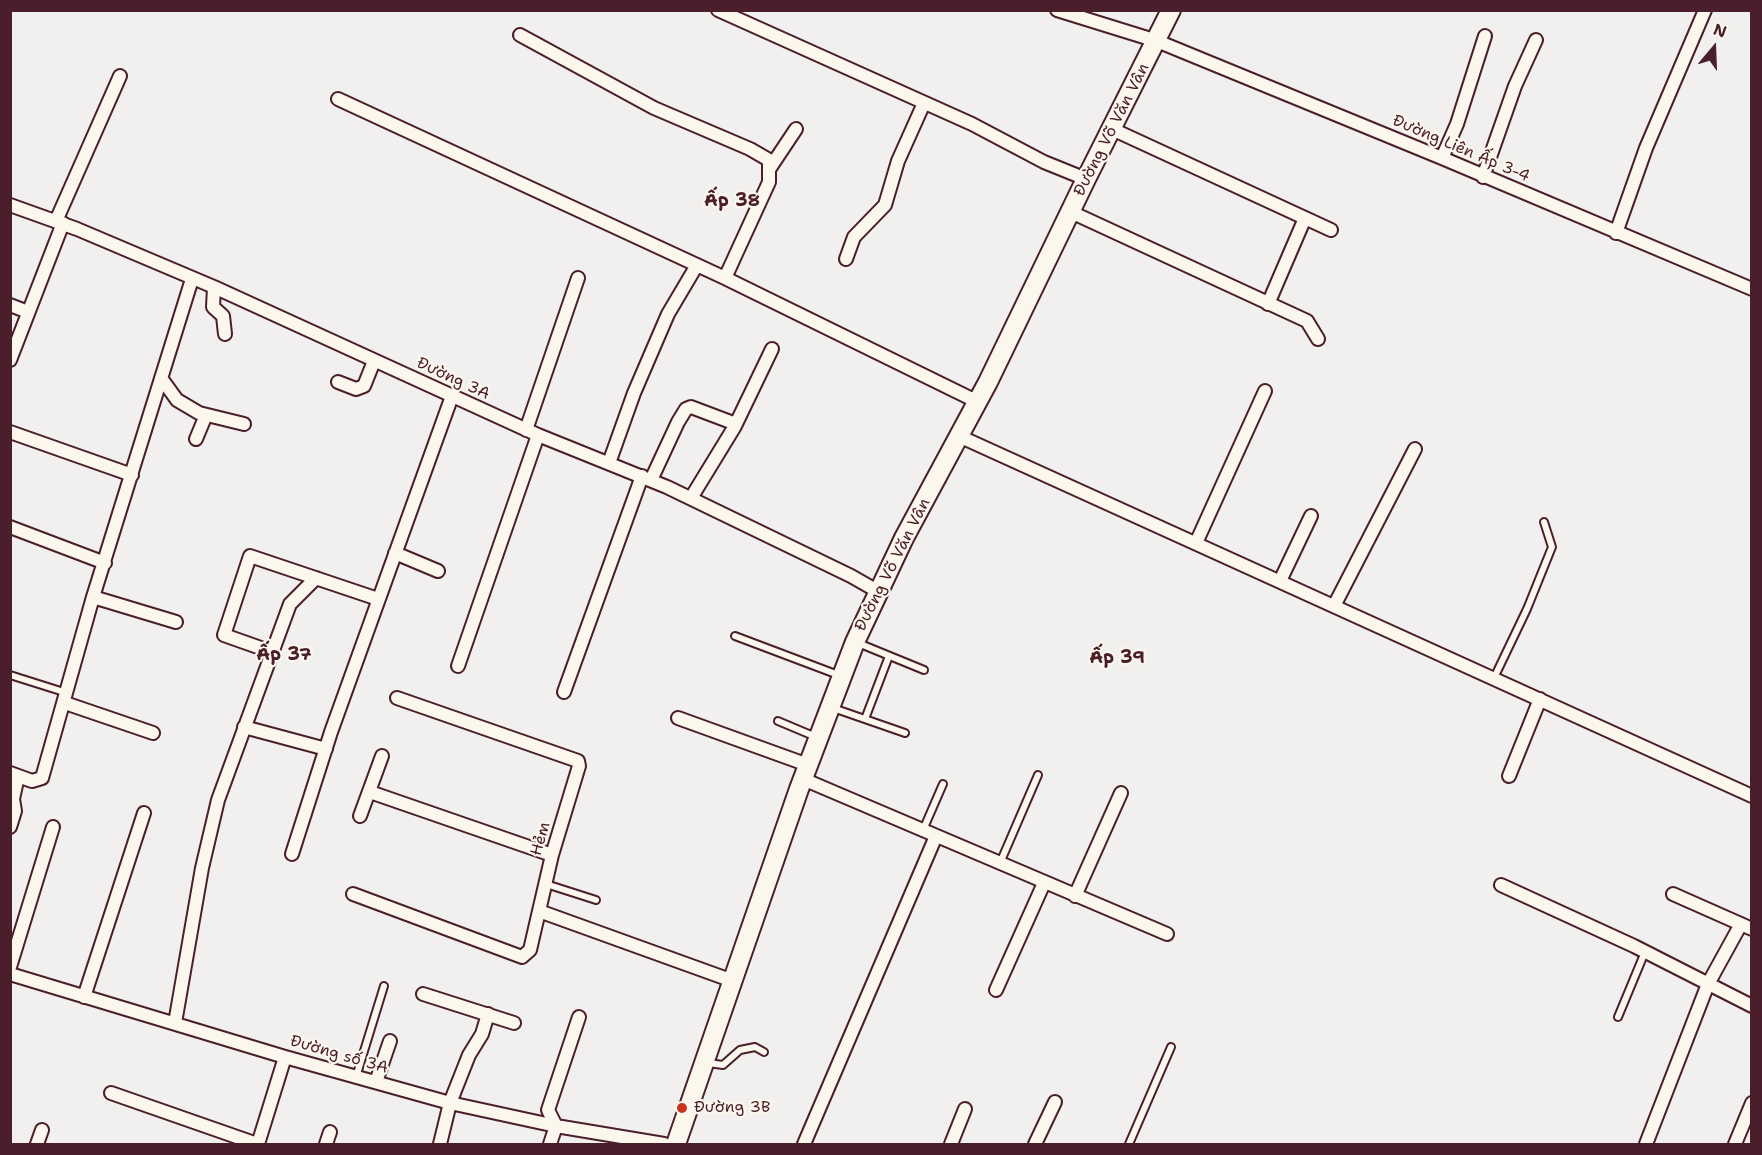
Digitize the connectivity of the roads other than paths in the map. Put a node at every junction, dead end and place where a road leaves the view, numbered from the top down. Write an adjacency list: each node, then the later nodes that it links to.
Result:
1 (718, 10): 11 (street)
2 (1057, 10): 8 (street, Đường Liên Ấp 3-4)
3 (1171, 10): 8 (street, Đường Võ Văn Vân)
4 (1705, 10): 23 (street)
5 (520, 35): 15 (street)
6 (1485, 36): 14 (street)
7 (1536, 40): 16 (street)
8 (1157, 41): 13 (street, Đường Võ Văn Vân); 14 (street, Đường Liên Ấp 3-4)
9 (120, 76): 21 (street)
10 (338, 99): 25 (street)
11 (924, 103): 17 (street); 24 (street)
12 (796, 129): 15 (street)
13 (1112, 129): 17 (street, Đường Võ Văn Vân); 20 (street)
14 (1443, 158): 16 (street, Đường Liên Ấp 3-4)
15 (770, 168): 27 (street)
16 (1483, 177): 23 (street, Đường Liên Ấp 3-4)
17 (1086, 179): 19 (street, Đường Võ Văn Vân)
18 (10, 205): 21 (street, Đường 3A)
19 (1071, 212): 31 (street); 43 (street, Đường Võ Văn Vân)
20 (1305, 218): 22 (street); 31 (street)
21 (60, 222): 28 (street, Đường 3A); 33 (street)
22 (1331, 230)
23 (1616, 233): 30 (street, Đường Liên Ấp 3-4)
24 (846, 259)
25 (698, 265): 27 (street); 52 (street)
26 (578, 278): 48 (street)
27 (725, 278): 43 (street)
28 (192, 279): 29 (street, Đường 3A); 39 (street)
29 (214, 287): 34 (street); 38 (street, Đường 3A)
30 (1752, 290)
31 (1269, 304): 35 (street)
32 (10, 305): 33 (street)
33 (28, 312): 37 (street)
34 (225, 334)
35 (1318, 339)
36 (772, 349): 46 (street)
37 (10, 360)
38 (374, 361): 40 (street); 42 (street, Đường 3A)
39 (161, 378): 44 (street); 53 (street)
40 (338, 382)
41 (1264, 391): 59 (street)
42 (452, 396): 48 (street, Đường 3A); 60 (street)
43 (978, 402): 49 (street, Đường Võ Văn Vân)
44 (206, 415): 45 (street); 50 (street)
45 (244, 424)
46 (736, 424): 54 (street); 55 (street)
47 (10, 432): 53 (street)
48 (532, 432): 52 (street, Đường 3A); 74 (street)
49 (961, 437): 59 (street); 65 (street, Đường Võ Văn Vân)
50 (196, 438)
51 (1415, 449): 68 (street)
52 (609, 463): 54 (street, Đường 3A)
53 (132, 475): 61 (street)
54 (647, 478): 55 (street, Đường 3A); 79 (street)
55 (691, 498): 65 (street, Đường 3A)
56 (1311, 516): 64 (street)
57 (1544, 522): 78 (lane)
58 (10, 527): 61 (street)
59 (1196, 543): 64 (street)
60 (395, 553): 62 (street); 67 (street)
61 (105, 564): 66 (street)
62 (438, 571)
63 (316, 578): 67 (street); 72 (street); 72 (street)
64 (1280, 581): 68 (street)
65 (879, 592): 71 (street, Đường Võ Văn Vân)
66 (93, 597): 69 (street); 80 (street)
67 (378, 599): 91 (street)
68 (1334, 606): 78 (street)
69 (176, 622)
70 (735, 636): 77 (lane)
71 (855, 642): 73 (lane); 77 (street, Đường Võ Văn Vân)
72 (272, 652): 87 (street)
73 (889, 656): 75 (lane); 85 (lane)
74 (458, 666)
75 (924, 670)
76 (10, 675): 80 (lane)
77 (842, 676): 83 (street, Đường Võ Văn Vân)
78 (1494, 678): 82 (street)
79 (564, 692)
80 (66, 698): 88 (street); 94 (street)
81 (398, 698): 108 (street, Hẻm)
82 (1540, 699): 96 (street); 100 (street)
83 (830, 707): 85 (lane); 90 (street, Đường Võ Văn Vân)
84 (678, 718): 93 (street)
85 (865, 719): 89 (lane)
86 (778, 721): 90 (lane)
87 (244, 727): 91 (street); 133 (street)
88 (153, 733)
89 (905, 733)
90 (818, 739): 93 (street, Đường Võ Văn Vân)
91 (326, 749): 107 (street)
92 (382, 756): 98 (street)
93 (806, 772): 105 (street); 123 (street, Đường Võ Văn Vân)
94 (14, 774): 103 (street)
95 (1038, 775): 109 (lane)
96 (1509, 776)
97 (943, 784): 105 (lane)
98 (370, 792): 102 (street); 108 (street)
99 (1121, 793): 115 (street)
100 (1752, 796)
101 (144, 813): 128 (street)
102 (360, 816)
103 (10, 827)
104 (53, 827): 121 (street)
105 (923, 830): 106 (street)
106 (936, 836): 109 (street); 157 (street)
107 (292, 854)
108 (552, 855): 111 (street, Hẻm)
109 (999, 865): 110 (street)
110 (1044, 883): 115 (street); 126 (street)
111 (546, 884): 116 (lane); 117 (street, Hẻm)
112 (1501, 885): 120 (street)
113 (354, 894): 117 (street, Hẻm)
114 (1672, 894): 118 (street)
115 (1075, 896): 119 (street)
116 (596, 900)
117 (539, 910): 123 (street)
118 (1746, 927): 124 (street)
119 (1167, 933)
120 (1645, 952): 124 (street); 132 (lane)
121 (10, 967)
122 (10, 974): 128 (street, Đường số 3A)
123 (733, 981): 139 (street, Đường Võ Văn Vân)
124 (1708, 984): 129 (street); 161 (street)
125 (384, 986): 140 (lane)
126 (996, 990)
127 (423, 994): 130 (street)
128 (84, 997): 133 (street, Đường số 3A)
129 (1752, 1006)
130 (488, 1014): 134 (street); 144 (street)
131 (579, 1017): 147 (street)
132 (1618, 1017)
133 (175, 1023): 138 (street, Đường số 3A)
134 (514, 1023)
135 (390, 1041): 141 (street)
136 (1171, 1047): 160 (lane)
137 (764, 1052): 139 (lane)
138 (285, 1057): 140 (street, Đường số 3A); 151 (street)
139 (704, 1063): 156 (street, Đường Võ Văn Vân)
140 (356, 1077): 141 (street, Đường số 3A)
141 (376, 1082): 144 (street, Đường số 3A)
142 (111, 1093): 151 (street)
143 (1055, 1102): 159 (street)
144 (450, 1103): 147 (street, Đường số 3A); 153 (street)
145 (1752, 1103): 162 (street)
146 (965, 1109): 158 (street)
147 (556, 1126): 154 (street); 155 (street, Đường số 3A)
148 (42, 1130): 150 (street)
149 (330, 1132): 152 (street)
150 (37, 1144)
151 (257, 1144)
152 (326, 1144)
153 (440, 1144)
154 (550, 1144)
155 (664, 1144)
156 (676, 1144)
157 (804, 1144)
158 (951, 1144)
159 (1035, 1144)
160 (1129, 1144)
161 (1646, 1144)
162 (1735, 1144)

